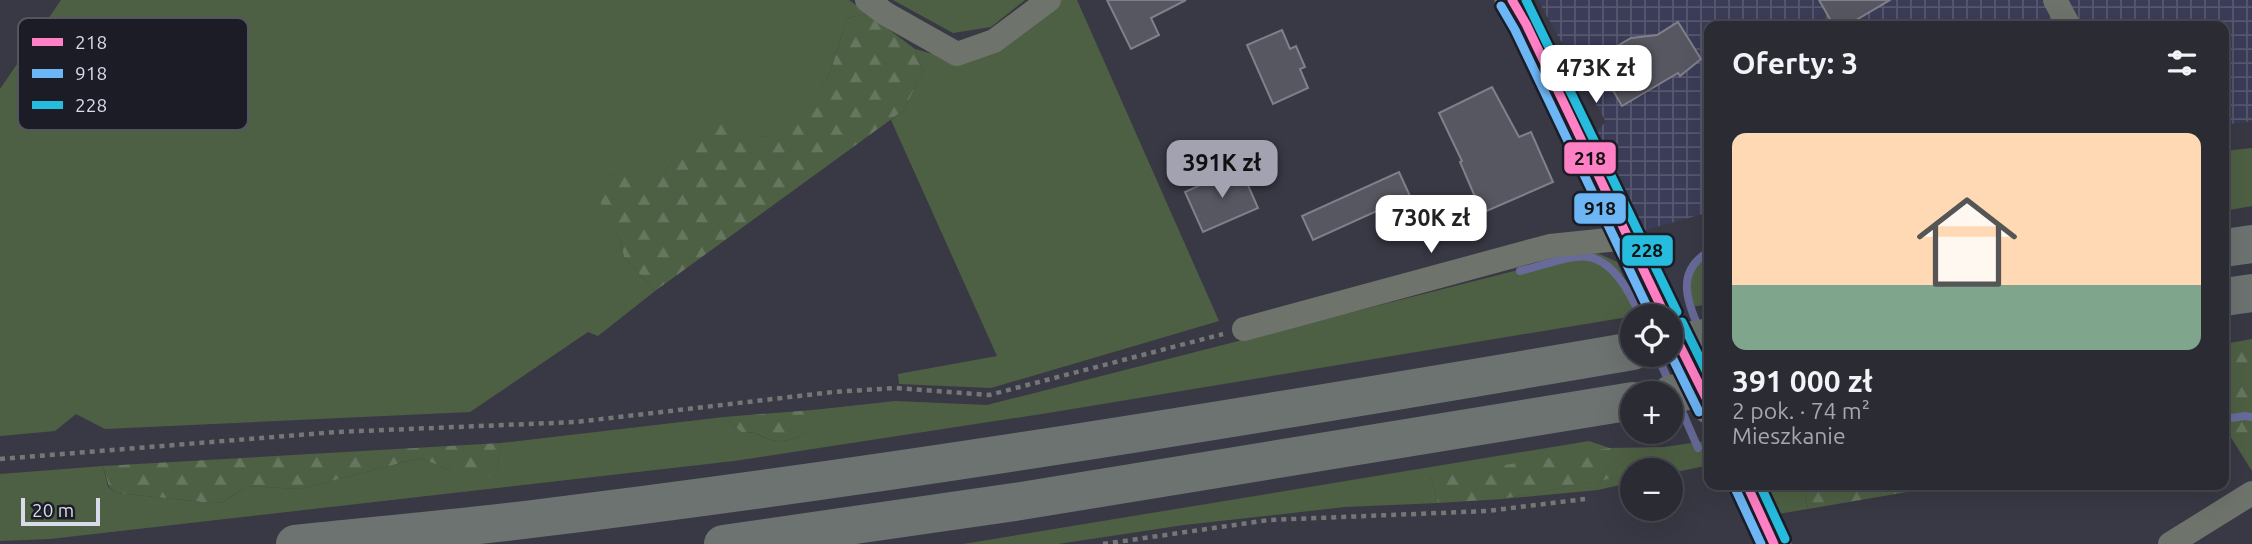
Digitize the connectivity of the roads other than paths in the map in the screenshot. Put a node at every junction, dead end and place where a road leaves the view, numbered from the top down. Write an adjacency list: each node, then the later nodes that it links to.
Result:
1 (867, 0): 2 (street)
2 (1049, 0)
3 (1512, 0): 6 (street)
4 (2055, 0): 5 (street)
5 (2066, 21)
6 (1629, 238): 11 (street); 12 (street)
7 (2252, 244): 8 (highway)
8 (2229, 247)
9 (2252, 293): 10 (highway)
10 (2229, 296)
11 (1661, 304)
12 (1244, 329)
13 (1704, 338): 14 (highway)
14 (1683, 342)
15 (1683, 352): 19 (street)
16 (1620, 353): 23 (highway)
17 (1704, 388): 18 (highway)
18 (1683, 392)
19 (1704, 395)
20 (1620, 403): 24 (highway)
21 (1749, 490): 25 (street)
22 (2252, 493): 26 (street)
23 (295, 544)
24 (723, 544)
25 (1774, 544)
26 (2170, 544)

